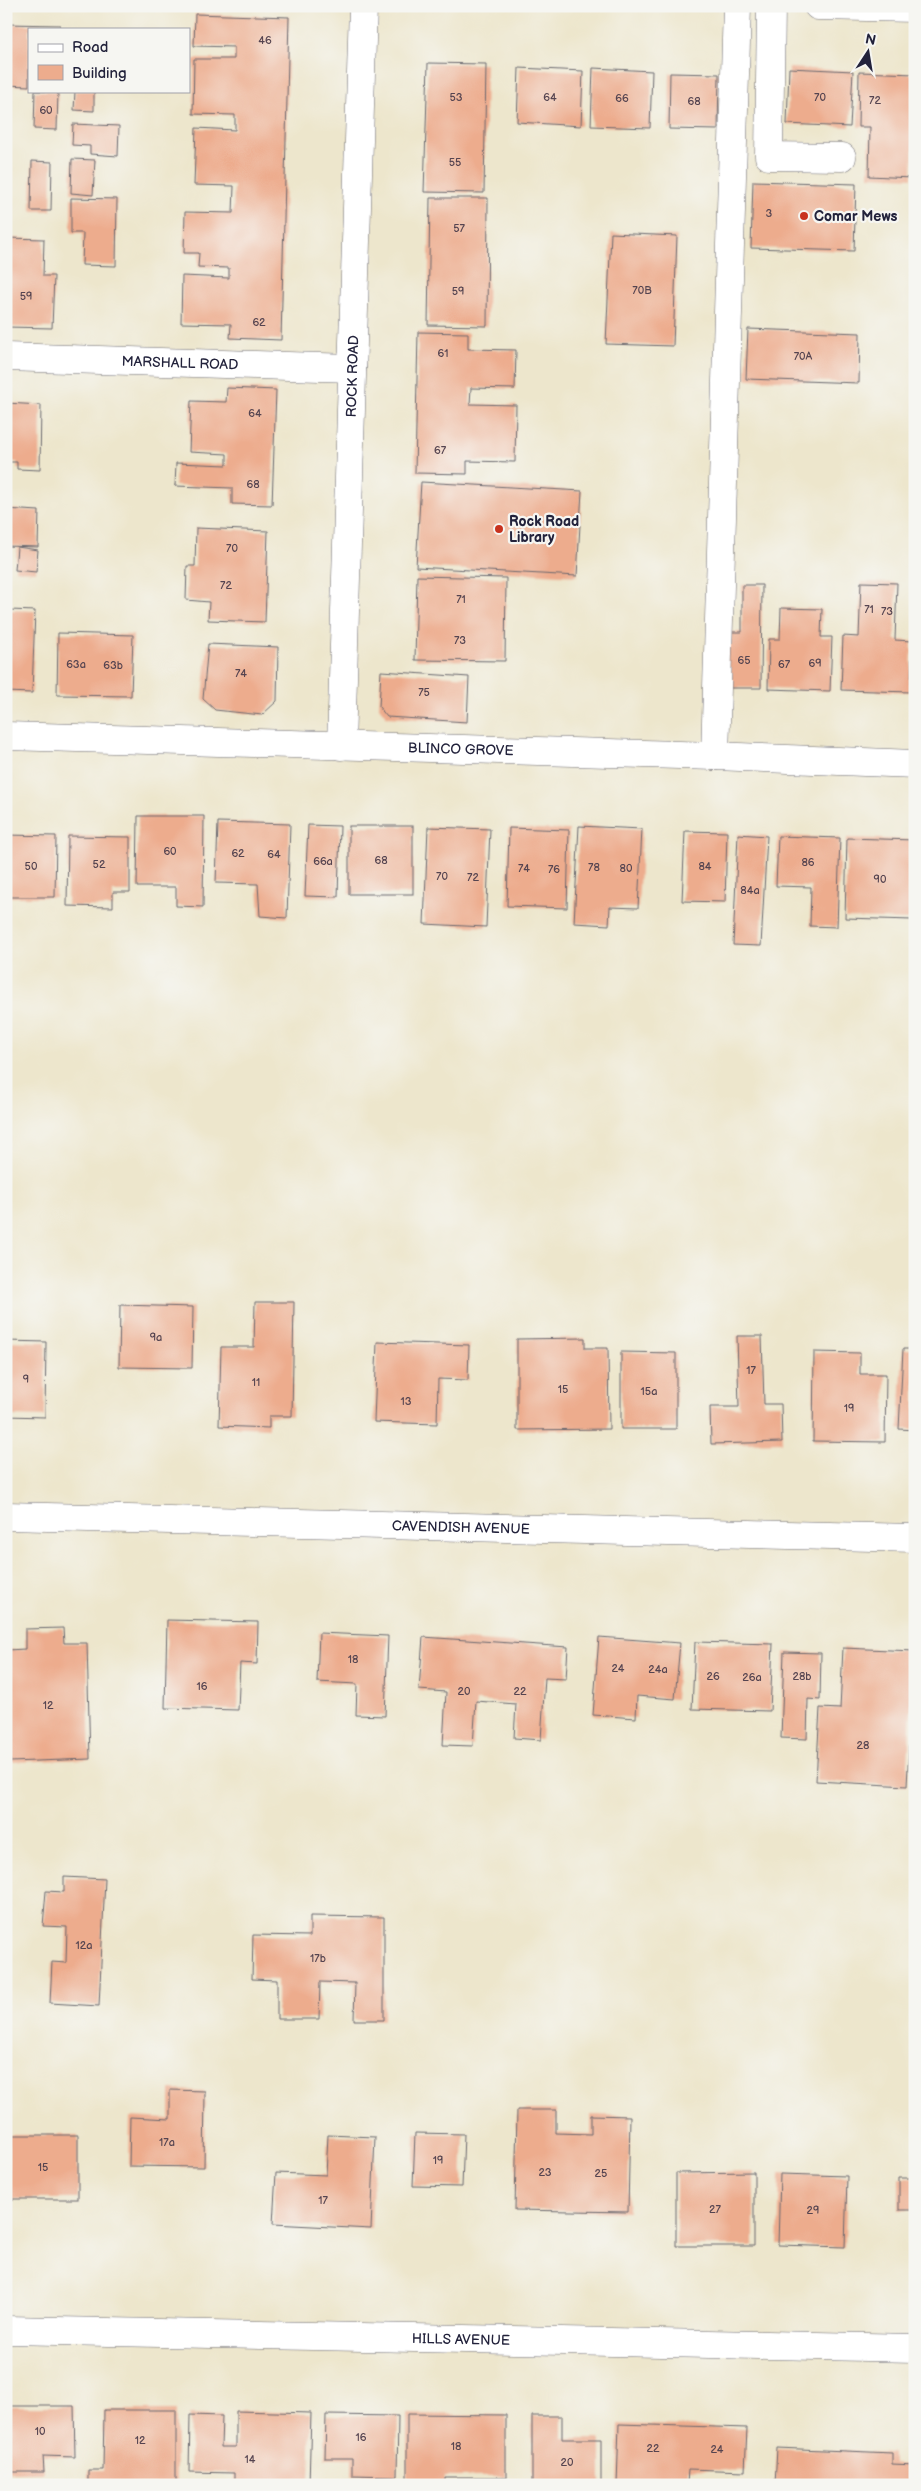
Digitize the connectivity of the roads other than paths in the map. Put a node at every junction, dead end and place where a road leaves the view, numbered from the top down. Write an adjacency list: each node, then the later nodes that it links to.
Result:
1 (363, 6): 8 (street, ROCK ROAD)
2 (737, 6): 11 (street)
3 (771, 6): 6 (street)
4 (818, 6): 5 (street)
5 (915, 8)
6 (842, 157)
7 (6, 357): 8 (street, MARSHALL ROAD)
8 (352, 368): 10 (street, ROCK ROAD)
9 (6, 736): 10 (street, BLINCO GROVE)
10 (341, 746): 11 (street, BLINCO GROVE)
11 (715, 756): 12 (street, BLINCO GROVE)
12 (915, 764)
13 (6, 1516): 14 (street, CAVENDISH AVENUE)
14 (915, 1538)
15 (6, 2330): 16 (street, HILLS AVENUE)
16 (915, 2348)

